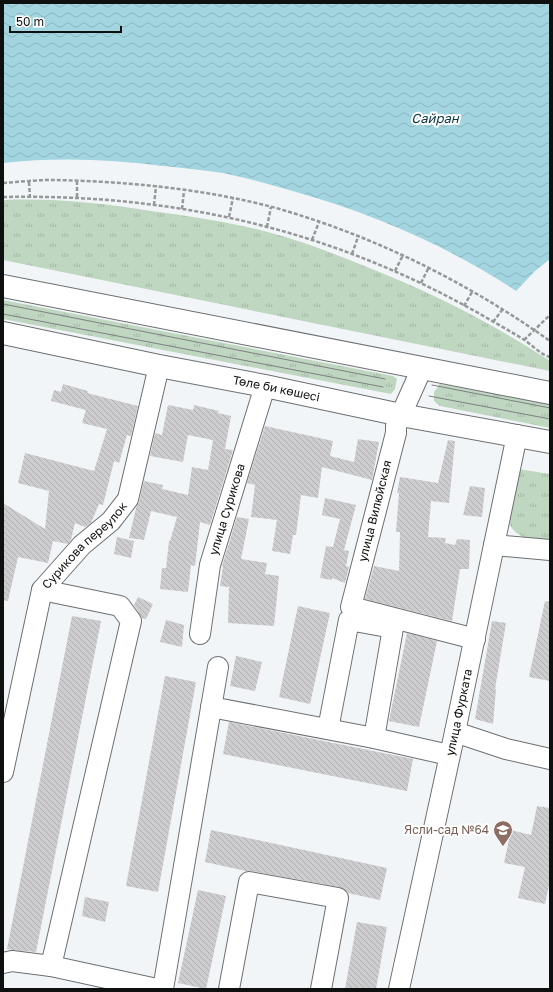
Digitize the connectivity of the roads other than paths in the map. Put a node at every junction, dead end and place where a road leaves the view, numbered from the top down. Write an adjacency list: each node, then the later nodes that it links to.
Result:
1 (3, 286): 4 (main road)
2 (3, 333): 3 (main road, Төле би көшесі)
3 (159, 366): 5 (main road, Төле би көшесі); 12 (street, Сурикова переулок)
4 (422, 368): 6 (main road); 7 (street, улица Вилюйская)
5 (265, 386): 7 (main road, Төле би көшесі); 13 (street, улица Сурикова)
6 (550, 393)
7 (401, 415): 8 (main road, Төле би көшесі); 14 (street, улица Вилюйская)
8 (517, 435): 9 (main road, Төле би көшесі); 10 (street, улица Фурката)
9 (550, 442)
10 (494, 545): 11 (street); 14 (street, улица Фурката)
11 (550, 550)
12 (42, 590): 22 (street, Сурикова переулок); 24 (street)
13 (200, 634)
14 (474, 639): 18 (street, улица Фурката)
15 (218, 667): 16 (street)
16 (212, 707): 17 (street); 26 (street)
17 (328, 729): 19 (street); 19 (street)
18 (455, 732): 20 (street, улица Фурката); 21 (street)
19 (374, 738): 20 (street)
20 (449, 755): 29 (street, улица Фурката)
21 (550, 759)
22 (3, 772)
23 (3, 963): 24 (street)
24 (51, 966): 25 (street)
25 (157, 989)
26 (163, 989)
27 (229, 989): 28 (street)
28 (321, 989)
29 (399, 989)

